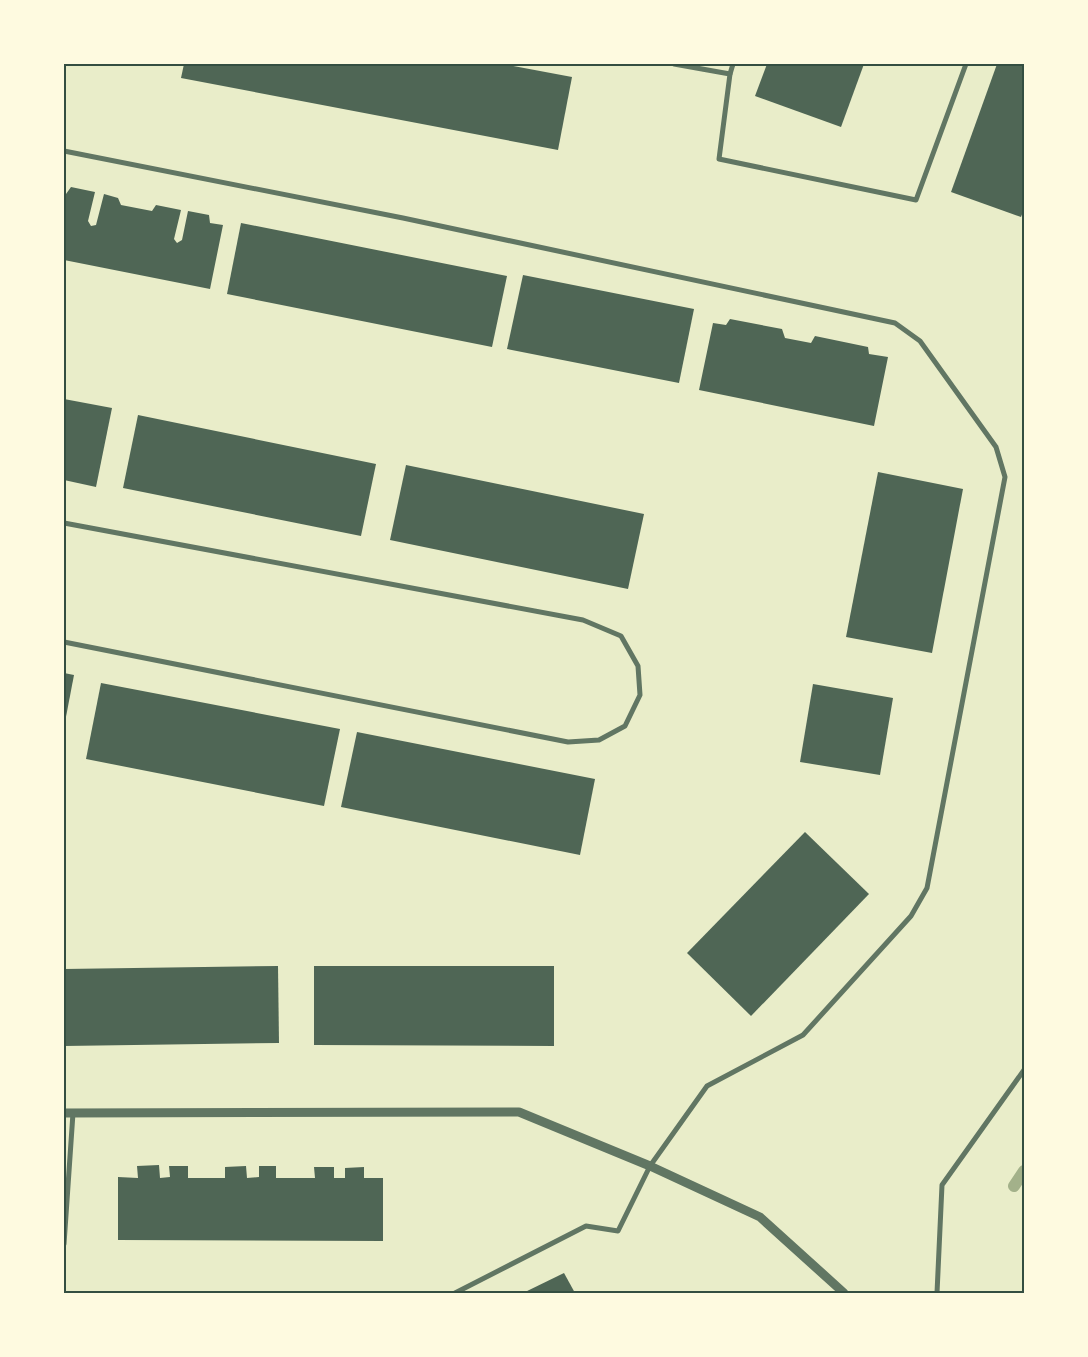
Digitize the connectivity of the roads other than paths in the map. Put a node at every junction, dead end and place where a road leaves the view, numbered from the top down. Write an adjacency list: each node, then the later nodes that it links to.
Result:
1 (674, 64): 4 (street)
2 (733, 64): 4 (street)
3 (966, 64): 4 (street)
4 (730, 74)
5 (64, 151): 10 (street)
6 (64, 522): 7 (street)
7 (64, 642)
8 (1024, 1070): 14 (street)
9 (68, 1113): 10 (street); 11 (street)
10 (650, 1166): 12 (street); 13 (street)
11 (64, 1244)
12 (455, 1293)
13 (844, 1293)
14 (937, 1293)

